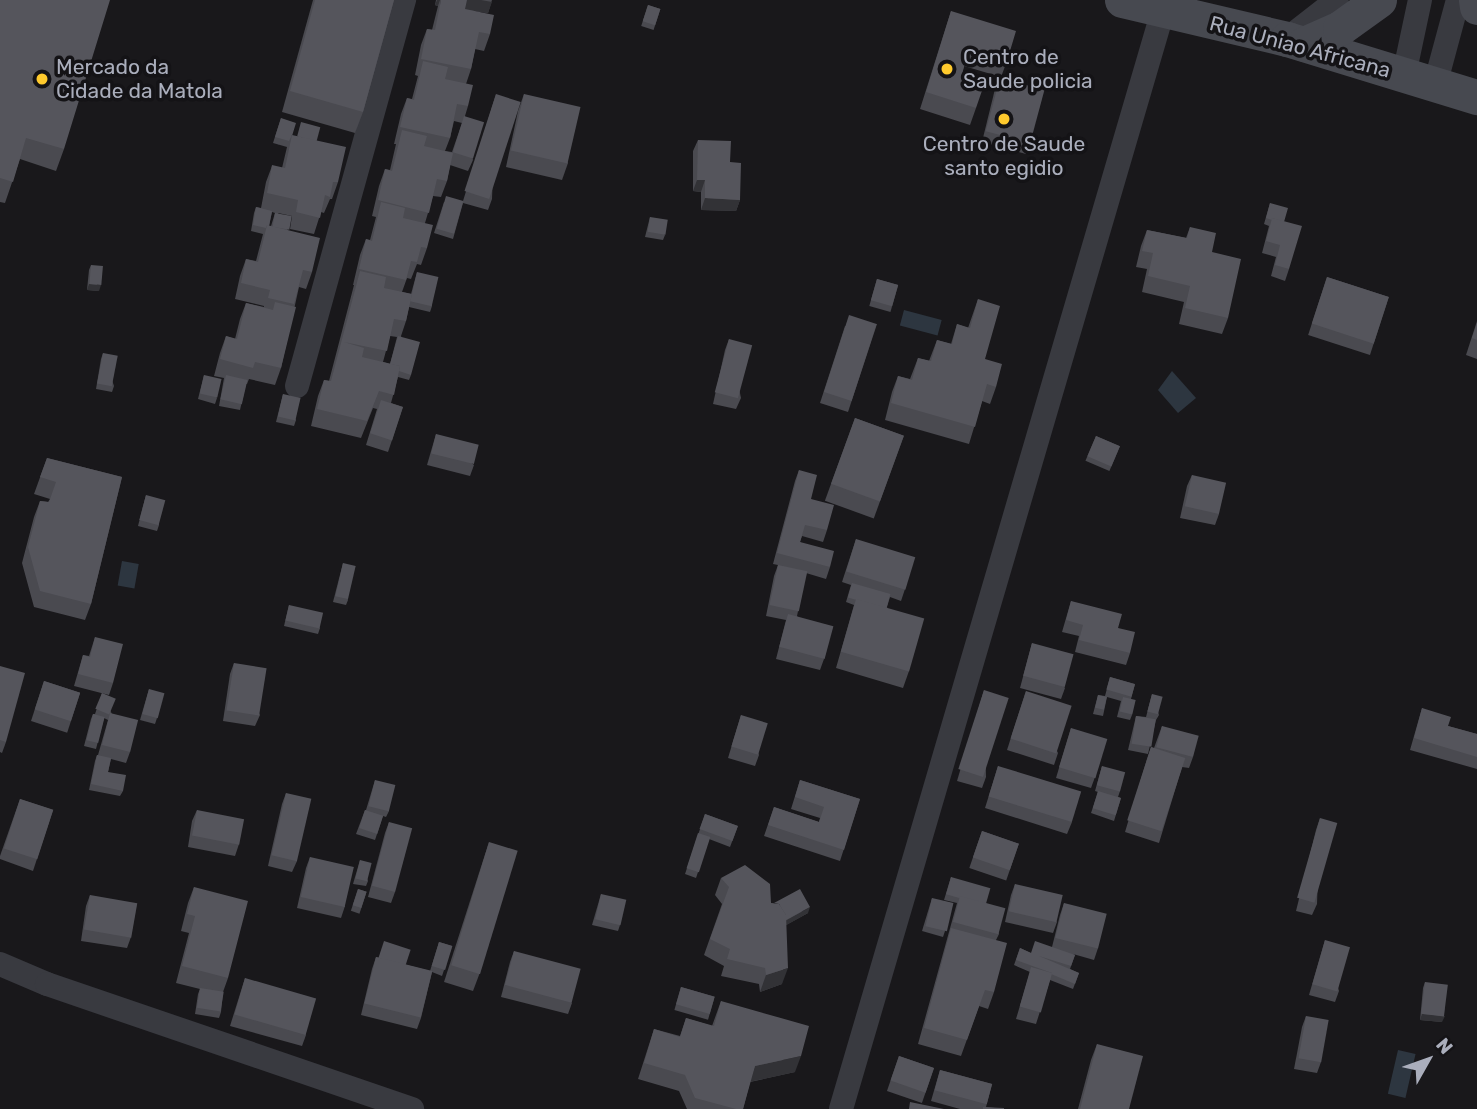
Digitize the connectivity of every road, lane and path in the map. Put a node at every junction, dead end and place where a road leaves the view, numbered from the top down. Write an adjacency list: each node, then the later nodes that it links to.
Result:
1 (404, 0): 13 (street)
2 (1122, 0): 9 (main road, Rua Uniao Africana)
3 (1337, 0): 10 (street)
4 (1379, 0): 10 (main road)
5 (1420, 0): 11 (street)
6 (1458, 0): 11 (street)
7 (1476, 0): 8 (main road)
8 (1477, 7)
9 (1163, 11): 10 (main road, Rua Uniao Africana); 16 (street)
10 (1295, 41): 11 (main road, Rua Uniao Africana)
11 (1419, 80): 12 (main road, Rua Uniao Africana)
12 (1477, 97)
13 (297, 386)
14 (0, 964): 15 (street)
15 (412, 1109)
16 (841, 1109)

